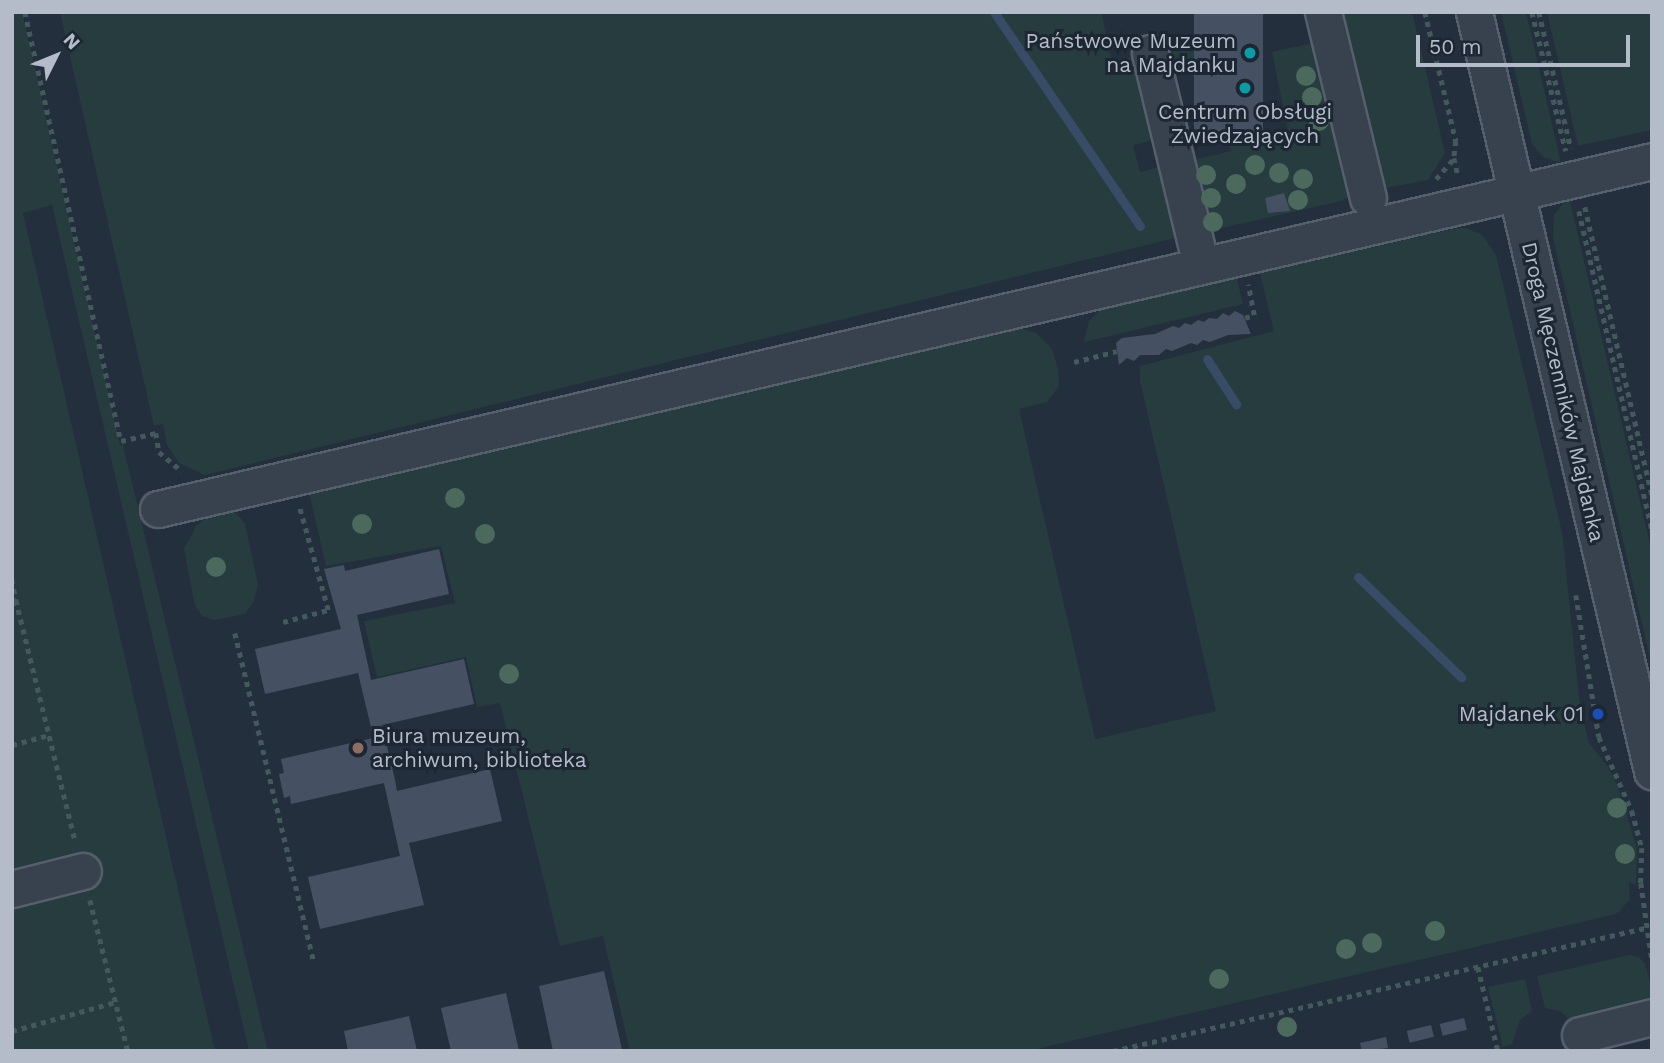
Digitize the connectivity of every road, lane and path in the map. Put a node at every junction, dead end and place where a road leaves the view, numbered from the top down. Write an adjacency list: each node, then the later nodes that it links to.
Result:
1 (25, 12): 16 (path)
2 (1324, 12): 12 (street)
3 (1425, 12): 8 (path)
4 (1474, 12): 11 (street, Droga Męczenników Majdanka)
5 (1532, 12): 10 (path)
6 (1539, 12): 10 (path)
7 (1150, 53): 13 (street)
8 (1454, 158)
9 (1652, 161): 10 (street)
10 (1575, 178): 11 (street); 18 (path); 20 (path)
11 (1516, 191): 13 (street); 27 (street, Droga Męczenników Majdanka)
12 (1368, 198)
13 (1201, 265): 17 (street)
14 (1117, 351): 15 (path)
15 (1074, 362)
16 (186, 474)
17 (291, 478): 19 (street); 23 (path)
18 (1652, 496)
19 (159, 509)
20 (1652, 529)
21 (12, 579): 22 (path)
22 (14, 601): 25 (path)
23 (283, 622)
24 (235, 633): 31 (path)
25 (50, 735): 26 (path); 28 (path)
26 (12, 745)
27 (1652, 771)
28 (83, 871): 29 (street); 33 (path)
29 (12, 889)
30 (1645, 928): 32 (path)
31 (314, 962)
32 (1478, 967): 38 (path); 39 (path)
33 (116, 1002): 35 (path); 37 (path)
34 (1642, 1019): 36 (street)
35 (12, 1031)
36 (1585, 1034)
37 (128, 1051)
38 (1113, 1051)
39 (1498, 1051)

